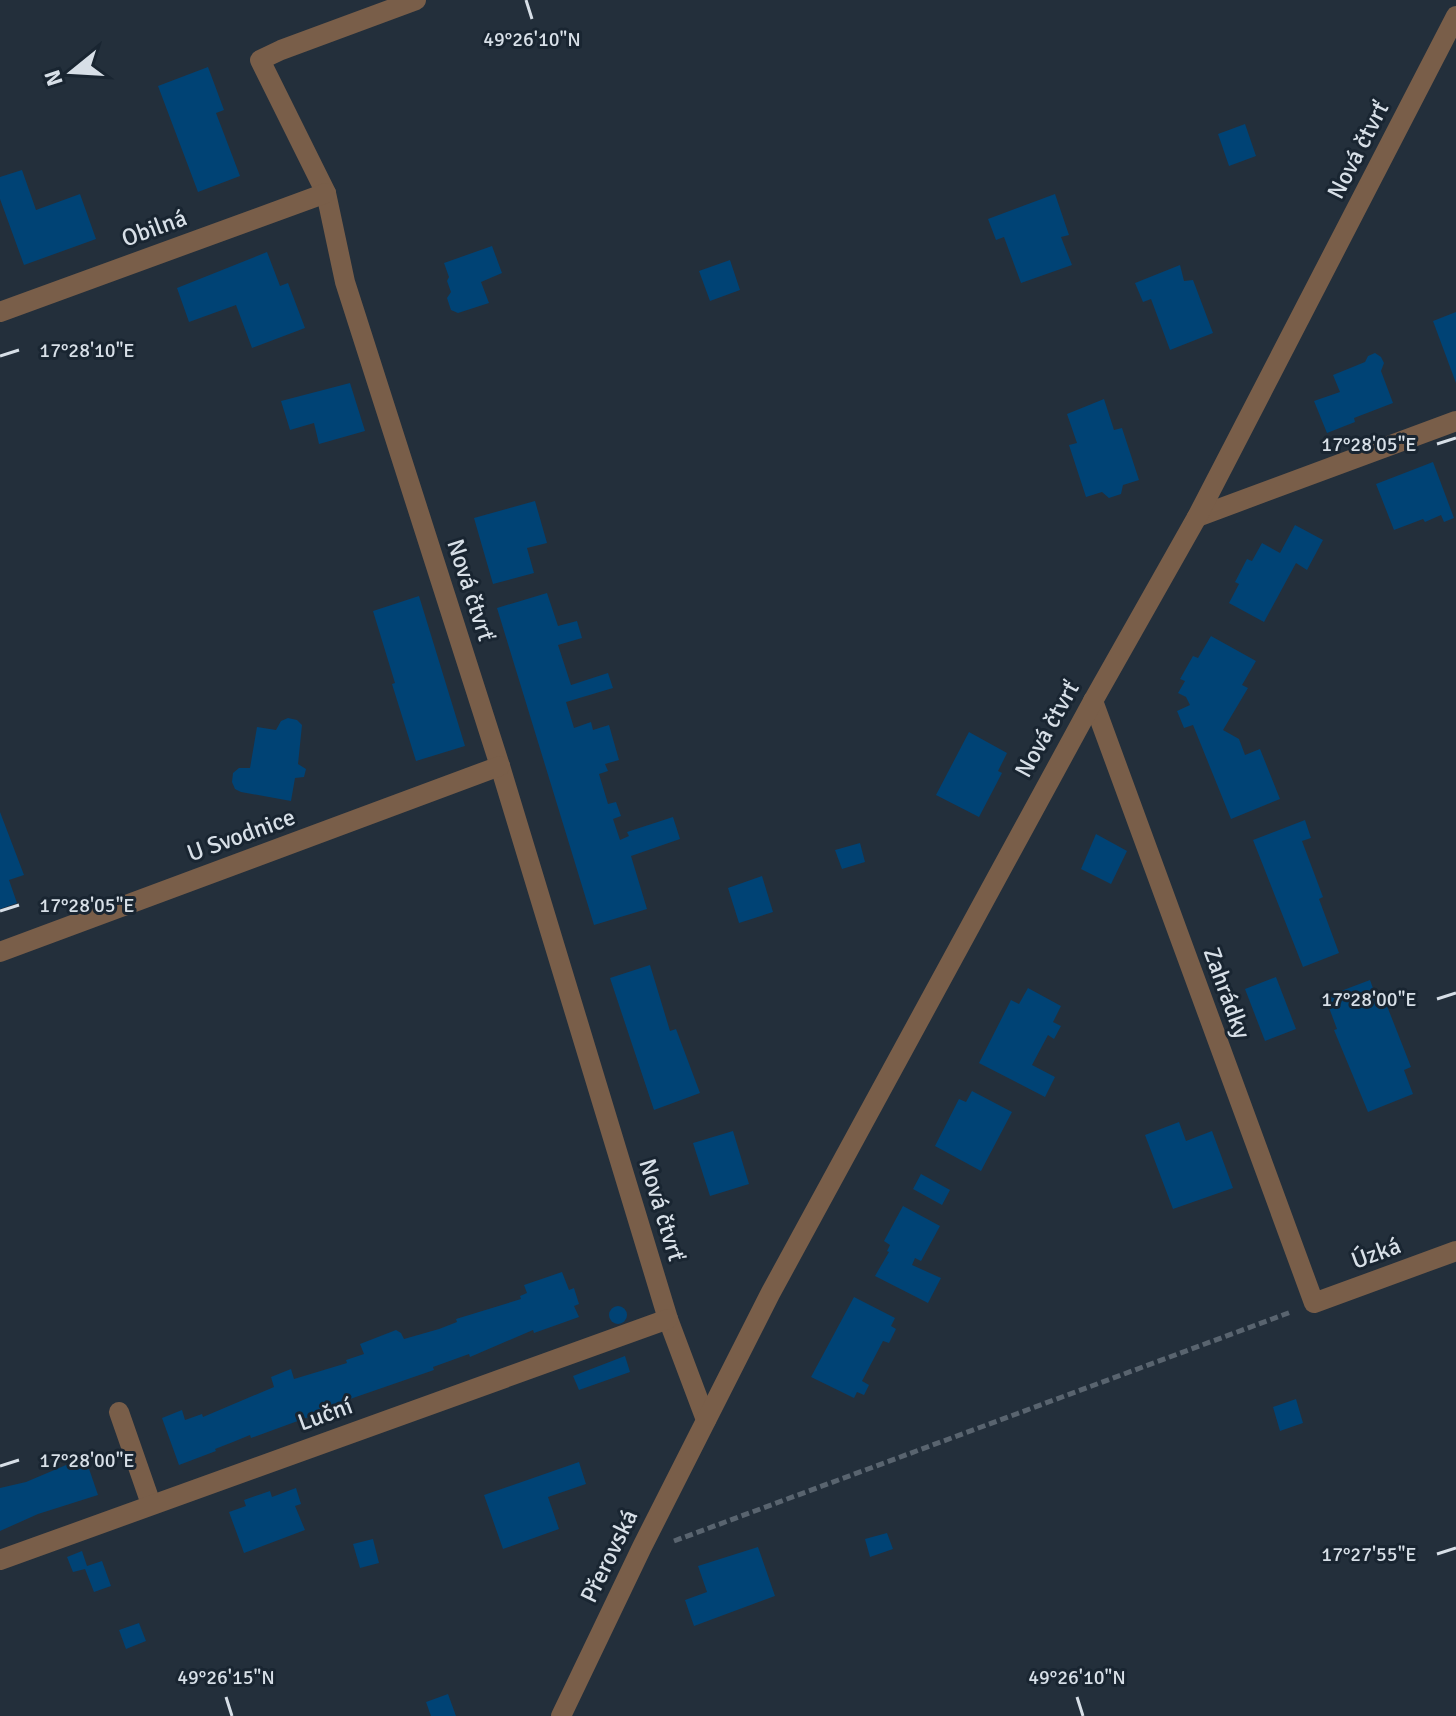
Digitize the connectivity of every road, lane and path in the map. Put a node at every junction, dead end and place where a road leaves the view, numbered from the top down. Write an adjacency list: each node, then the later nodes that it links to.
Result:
1 (416, 0): 3 (street, Nová čtvrť)
2 (1455, 20): 6 (street, Nová čtvrť)
3 (326, 193): 4 (street, Obilná); 8 (street, Nová čtvrť)
4 (0, 312)
5 (1456, 421): 6 (street)
6 (1197, 517): 7 (street, Nová čtvrť)
7 (1093, 701): 11 (street, Zahrádky); 14 (street, Nová čtvrť)
8 (500, 766): 9 (street, U Svodnice); 12 (street, Nová čtvrť)
9 (0, 952)
10 (1456, 1251): 11 (street, Úzká)
11 (1314, 1303): 16 (path)
12 (668, 1319): 14 (street, Nová čtvrť); 15 (street, Luční)
13 (119, 1412): 15 (street)
14 (706, 1420): 16 (street, Přerovská)
15 (151, 1504): 17 (street, Luční)
16 (642, 1547): 18 (street, Přerovská)
17 (0, 1560)
18 (561, 1716)

